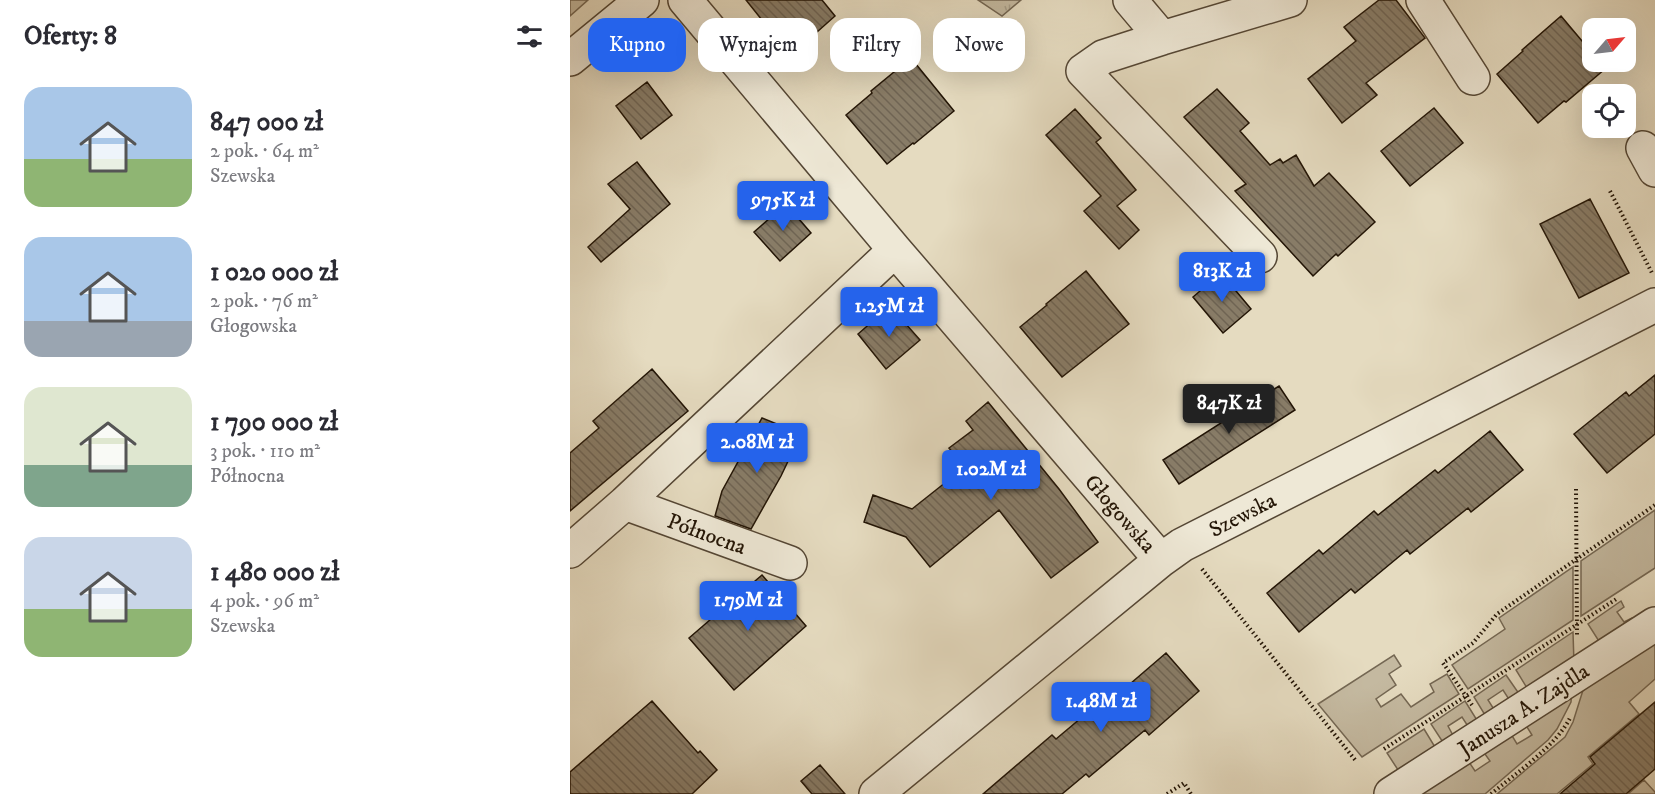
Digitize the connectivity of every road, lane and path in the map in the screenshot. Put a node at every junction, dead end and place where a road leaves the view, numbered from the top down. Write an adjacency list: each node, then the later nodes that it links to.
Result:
1 (642, 0): 7 (street)
2 (685, 0): 10 (street, Głogowska)
3 (1130, 0): 6 (street)
4 (1290, 0): 6 (street)
5 (1423, 0): 8 (street)
6 (1162, 38): 11 (street)
7 (570, 59)
8 (1473, 78)
9 (1610, 191): 12 (path)
10 (895, 250): 15 (street); 19 (street, Głogowska)
11 (1260, 256)
12 (1655, 278)
13 (1655, 305): 19 (street, Szewska)
14 (1576, 489): 18 (path)
15 (624, 503): 17 (street); 20 (street, Północna)
16 (1655, 505): 18 (path)
17 (570, 550)
18 (1577, 559): 23 (path); 26 (path)
19 (1161, 560): 31 (street, Szewska)
20 (790, 563)
21 (1200, 567): 30 (path)
22 (1618, 598): 23 (path)
23 (1577, 624): 25 (path); 26 (path)
24 (1655, 624): 34 (street, Janusza A. Zajdla)
25 (1578, 643)
26 (1466, 696): 28 (path); 29 (path)
27 (1573, 711): 35 (path)
28 (1478, 714)
29 (1384, 749)
30 (1356, 761)
31 (876, 794)
32 (1167, 794): 33 (path)
33 (1191, 794)
34 (1391, 794)
35 (1491, 794)

